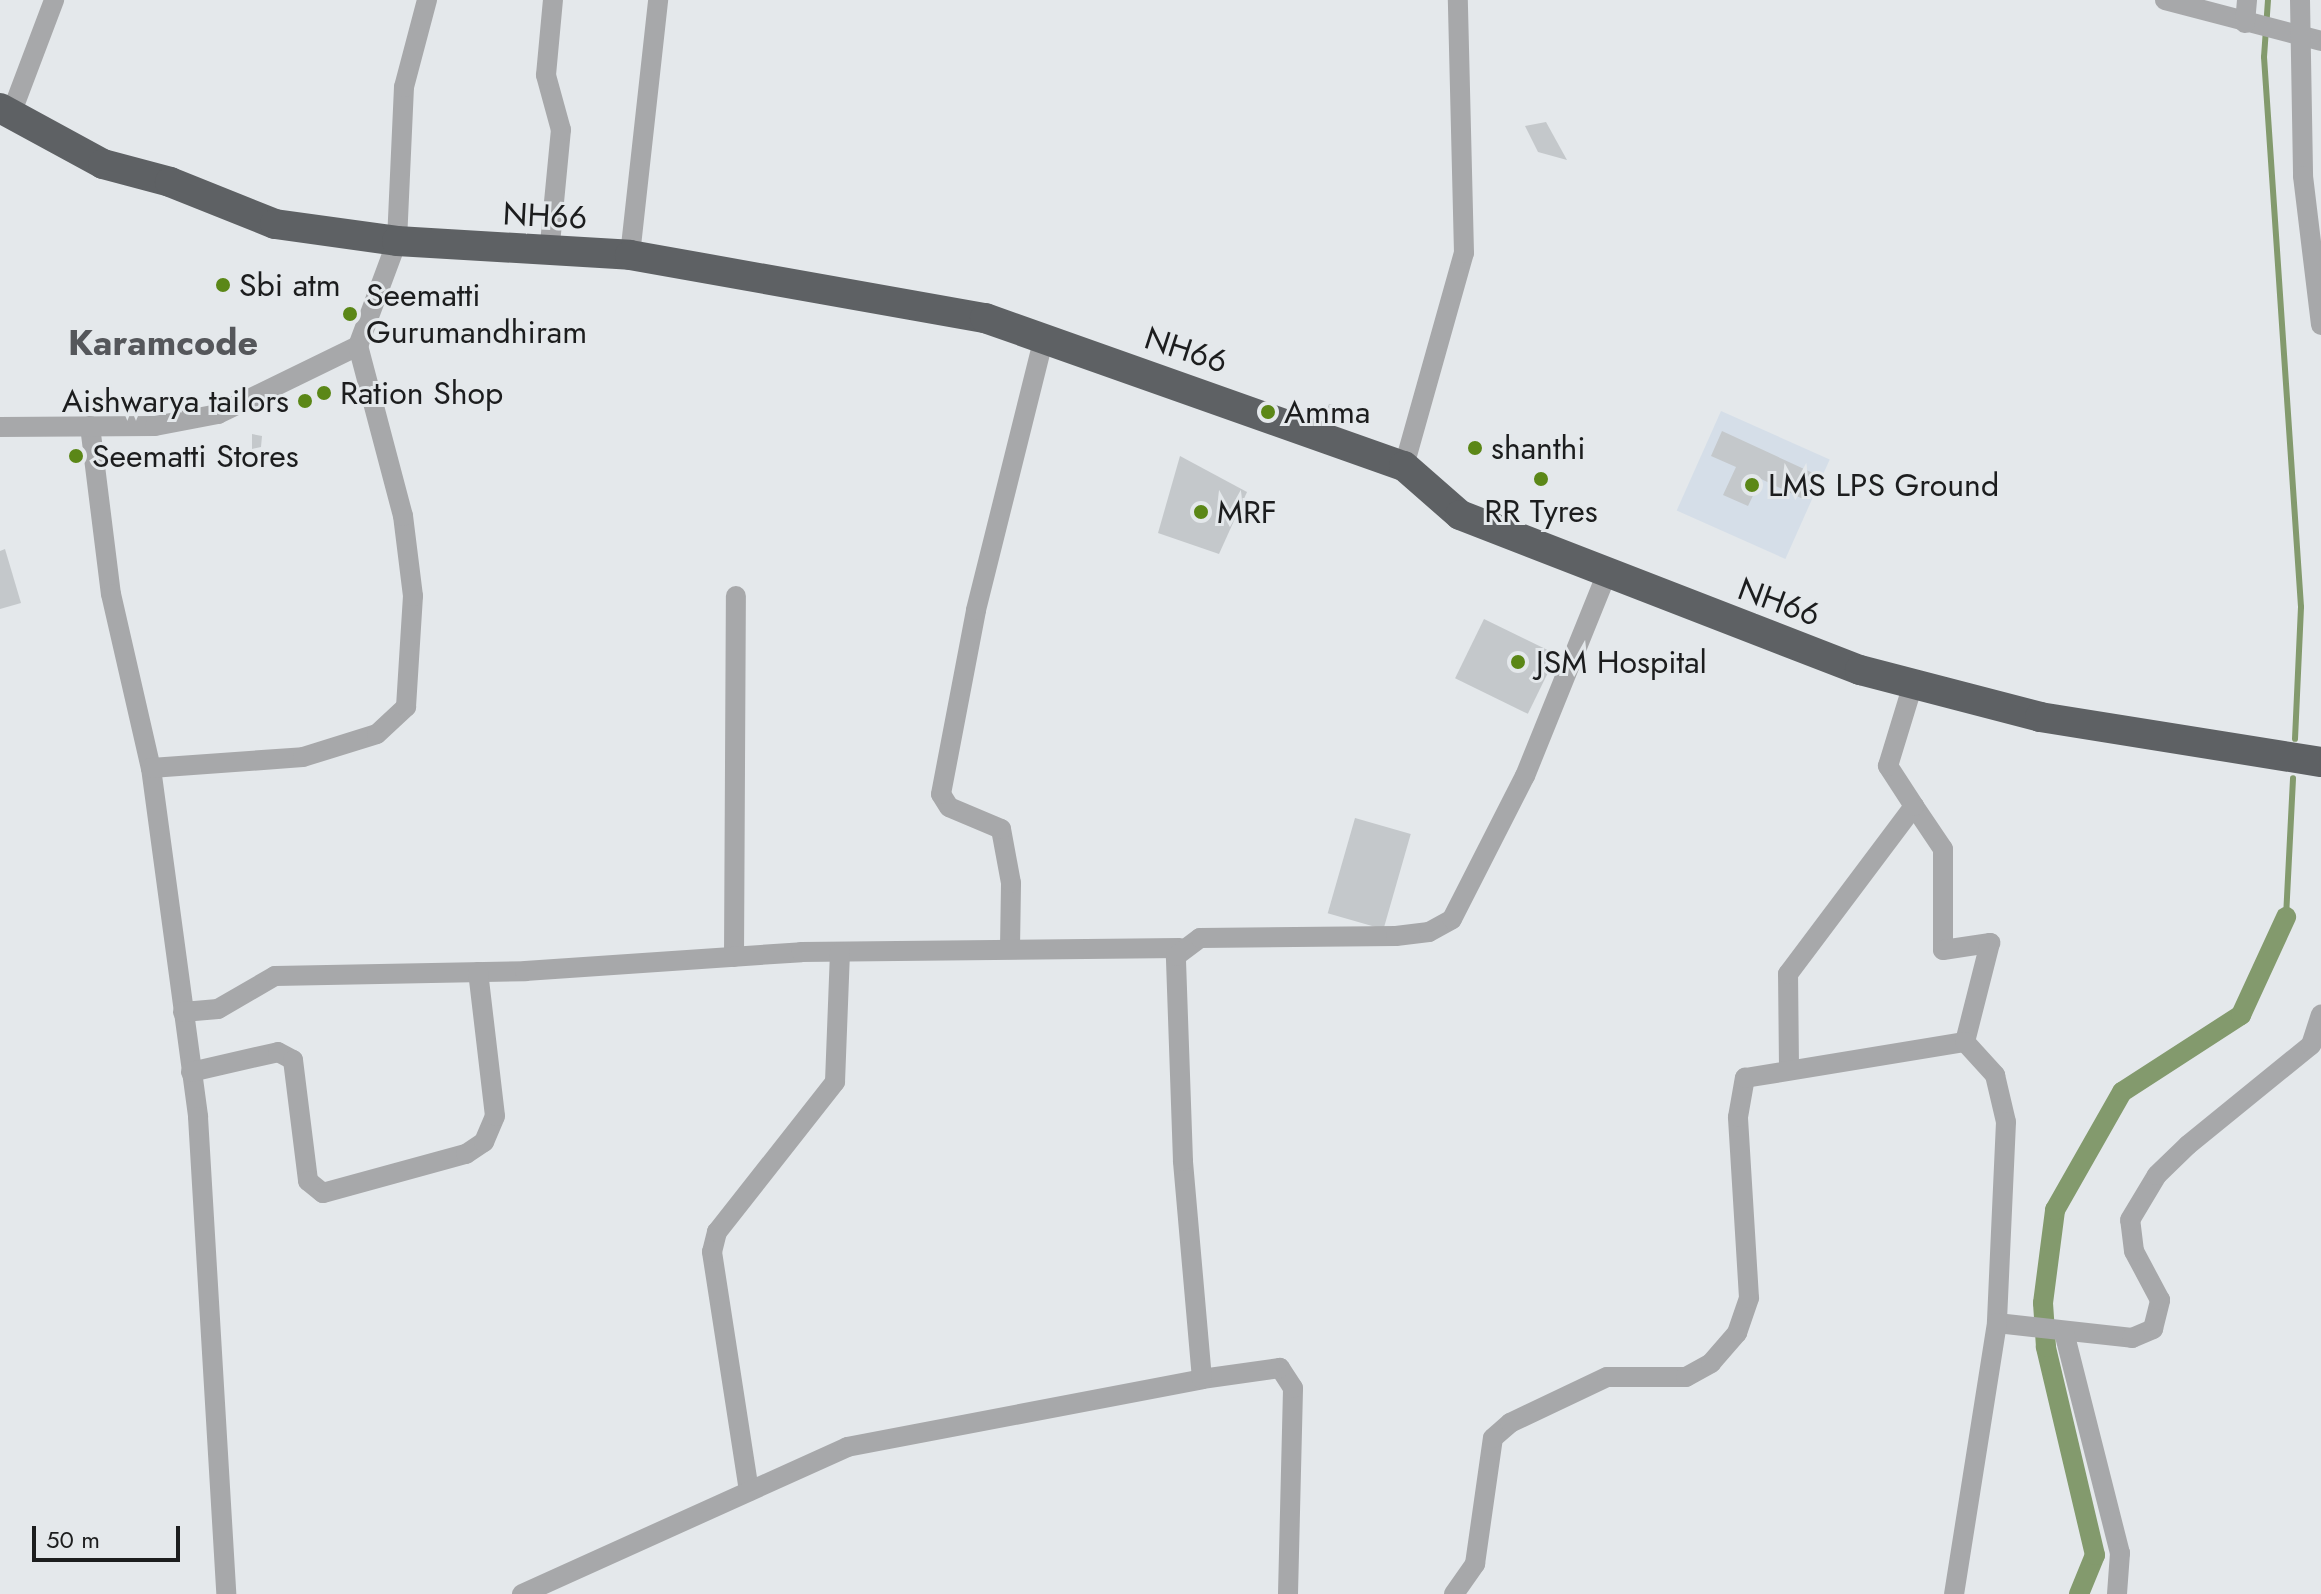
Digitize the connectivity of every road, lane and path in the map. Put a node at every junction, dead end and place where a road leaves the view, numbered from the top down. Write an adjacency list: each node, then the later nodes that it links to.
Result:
1 (54, 0): 12 (street)
2 (553, 0): 14 (street)
3 (658, 0): 15 (street)
4 (1458, 0): 21 (street)
5 (2165, 0): 9 (street)
6 (2247, 0): 9 (street)
7 (2300, 0): 10 (street)
8 (424, 1): 13 (street)
9 (2250, 25): 10 (street)
10 (2295, 35): 11 (street); 16 (street)
11 (2321, 41)
12 (5, 111): 13 (highway, NH66 / NH66)
13 (397, 241): 14 (highway, NH66 / NH66); 18 (street)
14 (549, 254): 15 (highway, NH66 / NH66)
15 (630, 255): 17 (highway, NH66 / NH66)
16 (2321, 325)
17 (1044, 337): 21 (highway, NH66 / NH66); 28 (street)
18 (358, 346): 19 (street); 26 (street)
19 (90, 426): 20 (street); 26 (street)
20 (0, 427)
21 (1404, 466): 22 (highway, NH66 / NH66)
22 (1606, 576): 24 (highway, NH66 / NH66); 29 (street)
23 (736, 596): 31 (street)
24 (1913, 684): 25 (highway, NH66 / NH66); 27 (street)
25 (2321, 762)
26 (151, 768): 33 (street)
27 (1914, 806): 35 (street); 37 (street)
28 (1010, 948): 29 (street); 30 (street)
29 (1180, 948): 41 (street)
30 (840, 952): 31 (street); 42 (street)
31 (734, 957): 32 (street)
32 (478, 972): 33 (street); 38 (street)
33 (183, 1012): 38 (street)
34 (2321, 1015): 36 (street)
35 (1965, 1042): 37 (street); 39 (street)
36 (2316, 1047): 40 (street)
37 (1789, 1067): 46 (street)
38 (191, 1072): 43 (street)
39 (1997, 1323): 40 (street); 47 (street)
40 (2059, 1332): 48 (street)
41 (1202, 1379): 42 (street); 45 (street)
42 (749, 1491): 44 (street)
43 (226, 1594)
44 (522, 1594)
45 (1288, 1594)
46 (1454, 1594)
47 (1954, 1594)
48 (2117, 1594)

